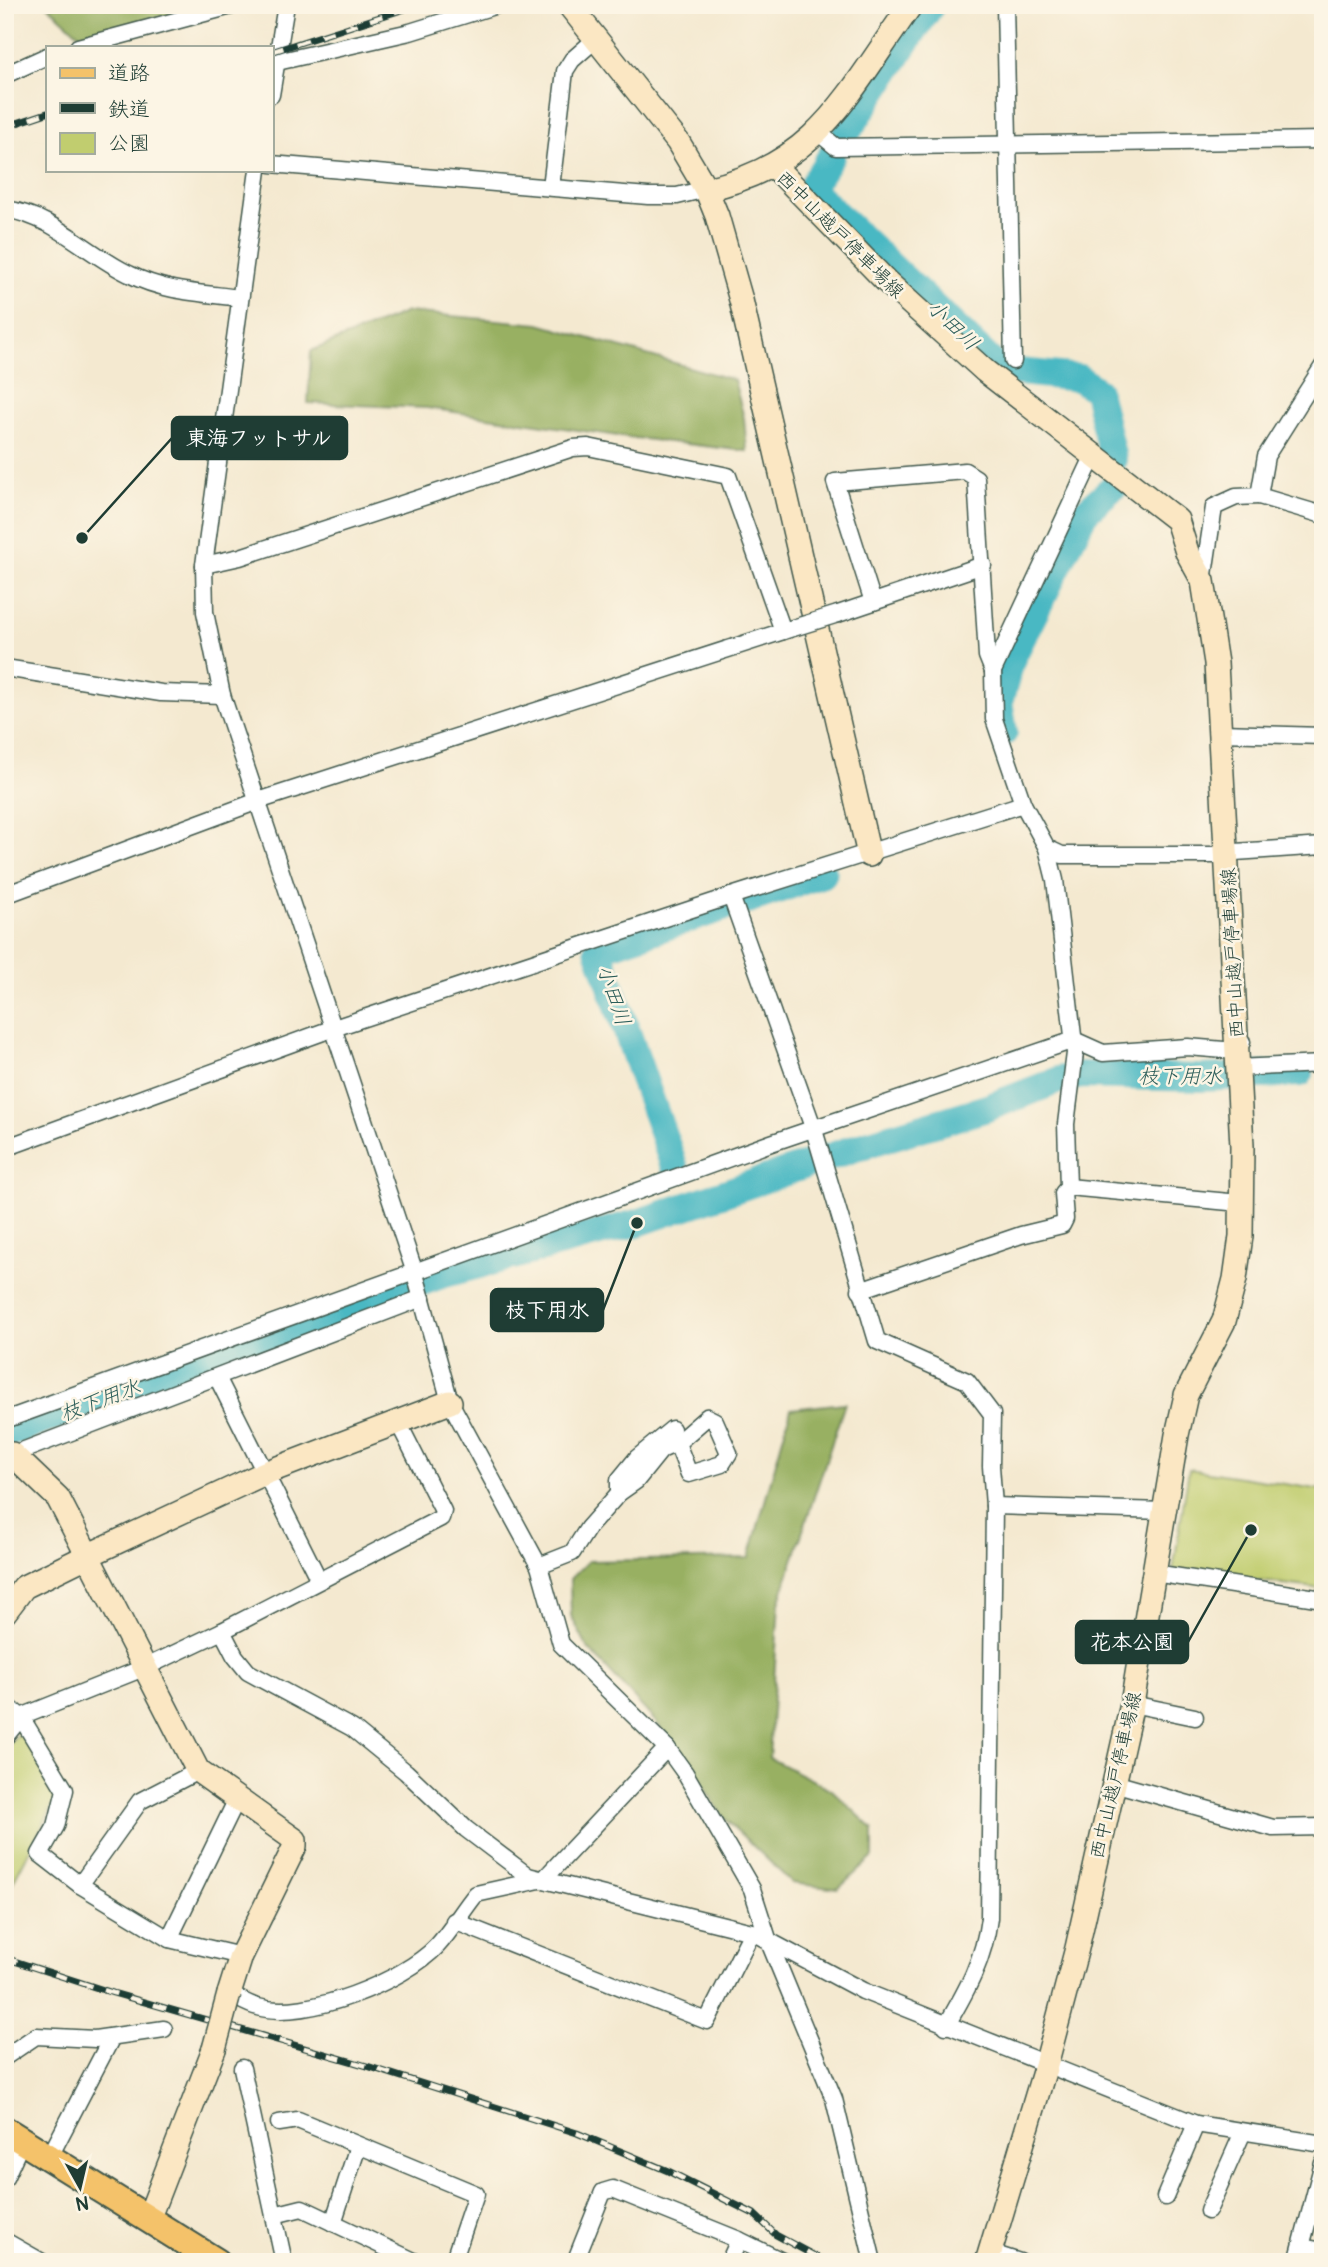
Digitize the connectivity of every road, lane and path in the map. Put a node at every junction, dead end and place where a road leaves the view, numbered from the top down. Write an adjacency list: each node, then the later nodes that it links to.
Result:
1 (236, 5): 8 (street)
2 (286, 5): 10 (street)
3 (498, 5): 10 (street)
4 (569, 5): 7 (main road)
5 (911, 5): 13 (main road)
6 (1005, 5): 15 (street)
7 (597, 38): 19 (street); 20 (main road)
8 (82, 46)
9 (46, 56): 11 (street)
10 (277, 62): 12 (street)
11 (5, 75)
12 (273, 84)
13 (819, 133): 15 (street); 17 (main road)
14 (1323, 140): 15 (street)
15 (1008, 145): 23 (street)
16 (273, 164): 19 (street)
17 (774, 166): 20 (main road, 西中山越戸停車場線); 25 (main road, 西中山越戸停車場線)
18 (258, 172): 22 (street)
19 (551, 187): 20 (street)
20 (706, 189): 42 (main road)
21 (5, 209): 22 (street)
22 (240, 298): 28 (street)
23 (1013, 361)
24 (1323, 366): 26 (street)
25 (1093, 457): 30 (main road, 西中山越戸停車場線); 34 (street)
26 (1259, 496): 27 (street); 30 (street)
27 (1323, 515)
28 (204, 565): 32 (street); 35 (street)
29 (983, 565): 31 (street); 31 (street); 34 (street)
30 (1203, 581): 36 (main road, 西中山越戸停車場線)
31 (873, 602): 32 (street, bridge)
32 (788, 630): 38 (street)
33 (5, 668): 35 (street)
34 (993, 671): 39 (street)
35 (222, 695): 38 (street)
36 (1222, 733): 37 (street); 43 (main road, 西中山越戸停車場線)
37 (1323, 736)
38 (258, 801): 44 (street); 46 (street)
39 (1023, 804): 41 (street); 42 (street)
40 (1323, 846): 43 (street)
41 (1047, 848): 43 (street); 47 (street)
42 (869, 855): 45 (street)
43 (1227, 855): 48 (main road, 西中山越戸停車場線)
44 (5, 895)
45 (731, 896): 46 (street); 50 (street)
46 (334, 1028): 51 (street); 54 (street)
47 (1074, 1040): 48 (street); 50 (street); 52 (street)
48 (1239, 1060): 49 (street); 53 (main road, 西中山越戸停車場線)
49 (1323, 1064)
50 (817, 1138): 54 (street); 55 (street)
51 (5, 1148)
52 (1068, 1187): 53 (street); 55 (street)
53 (1240, 1203): 65 (main road, 西中山越戸停車場線)
54 (415, 1274): 56 (street); 59 (street)
55 (860, 1290): 64 (street)
56 (422, 1298): 57 (street); 58 (street)
57 (217, 1377): 62 (street); 63 (street)
58 (450, 1402): 60 (main road); 67 (street)
59 (5, 1420)
60 (398, 1422): 63 (main road); 69 (street)
61 (674, 1436): 67 (street)
62 (7, 1453): 66 (main road)
63 (265, 1473): 66 (main road); 69 (street)
64 (994, 1506): 65 (street); 92 (street)
65 (1165, 1511): 68 (main road, 西中山越戸停車場線)
66 (89, 1555): 71 (main road); 73 (main road)
67 (539, 1566): 79 (street)
68 (1154, 1573): 70 (street); 75 (main road, 西中山越戸停車場線)
69 (319, 1580): 72 (street)
70 (1323, 1598)
71 (5, 1612)
72 (222, 1631): 73 (street); 84 (street)
73 (146, 1667): 76 (street); 80 (main road)
74 (5, 1704): 76 (street)
75 (1132, 1704): 77 (street); 81 (main road, 西中山越戸停車場線)
76 (21, 1717): 78 (street); 85 (street)
77 (1195, 1717)
78 (5, 1737)
79 (667, 1748): 84 (street); 89 (street)
80 (198, 1771): 82 (main road); 85 (street)
81 (1114, 1783): 83 (street); 96 (main road, 西中山越戸停車場線)
82 (237, 1799): 88 (street); 90 (main road)
83 (1323, 1827)
84 (544, 1879): 86 (street); 87 (street)
85 (80, 1885): 88 (street)
86 (454, 1921): 87 (street); 91 (street)
87 (752, 1932): 89 (street)
88 (169, 1939): 90 (street)
89 (769, 1942): 92 (street); 125 (street)
90 (242, 1956): 91 (main road)
91 (229, 1994): 110 (main road, bridge)
92 (946, 2026): 96 (street)
93 (164, 2029): 94 (street)
94 (112, 2037): 95 (street); 104 (street)
95 (5, 2057)
96 (1046, 2065): 99 (street); 116 (main road, 西中山越戸停車場線)
97 (242, 2068): 109 (street)
98 (279, 2123): 103 (street)
99 (1196, 2124): 100 (street); 107 (street)
100 (1243, 2132): 102 (street); 108 (street)
101 (14, 2134): 104 (main road); 106 (street)
102 (1323, 2144)
103 (358, 2146): 111 (street); 121 (street)
104 (50, 2156): 110 (main road)
105 (1323, 2163): 115 (street)
106 (5, 2178)
107 (1165, 2197)
108 (1208, 2211)
109 (274, 2215): 111 (street); 119 (street)
110 (149, 2217): 117 (main road)
111 (333, 2223): 120 (street)
112 (739, 2240): 122 (street); 123 (street); 124 (street)
113 (5, 2241): 118 (street)
114 (1323, 2251): 115 (street)
115 (1299, 2255)
116 (988, 2257): 126 (street)
117 (208, 2259)
118 (42, 2262)
119 (284, 2262)
120 (416, 2262)
121 (453, 2262)
122 (575, 2262)
123 (729, 2262)
124 (784, 2262)
125 (873, 2262)
126 (1020, 2262)

